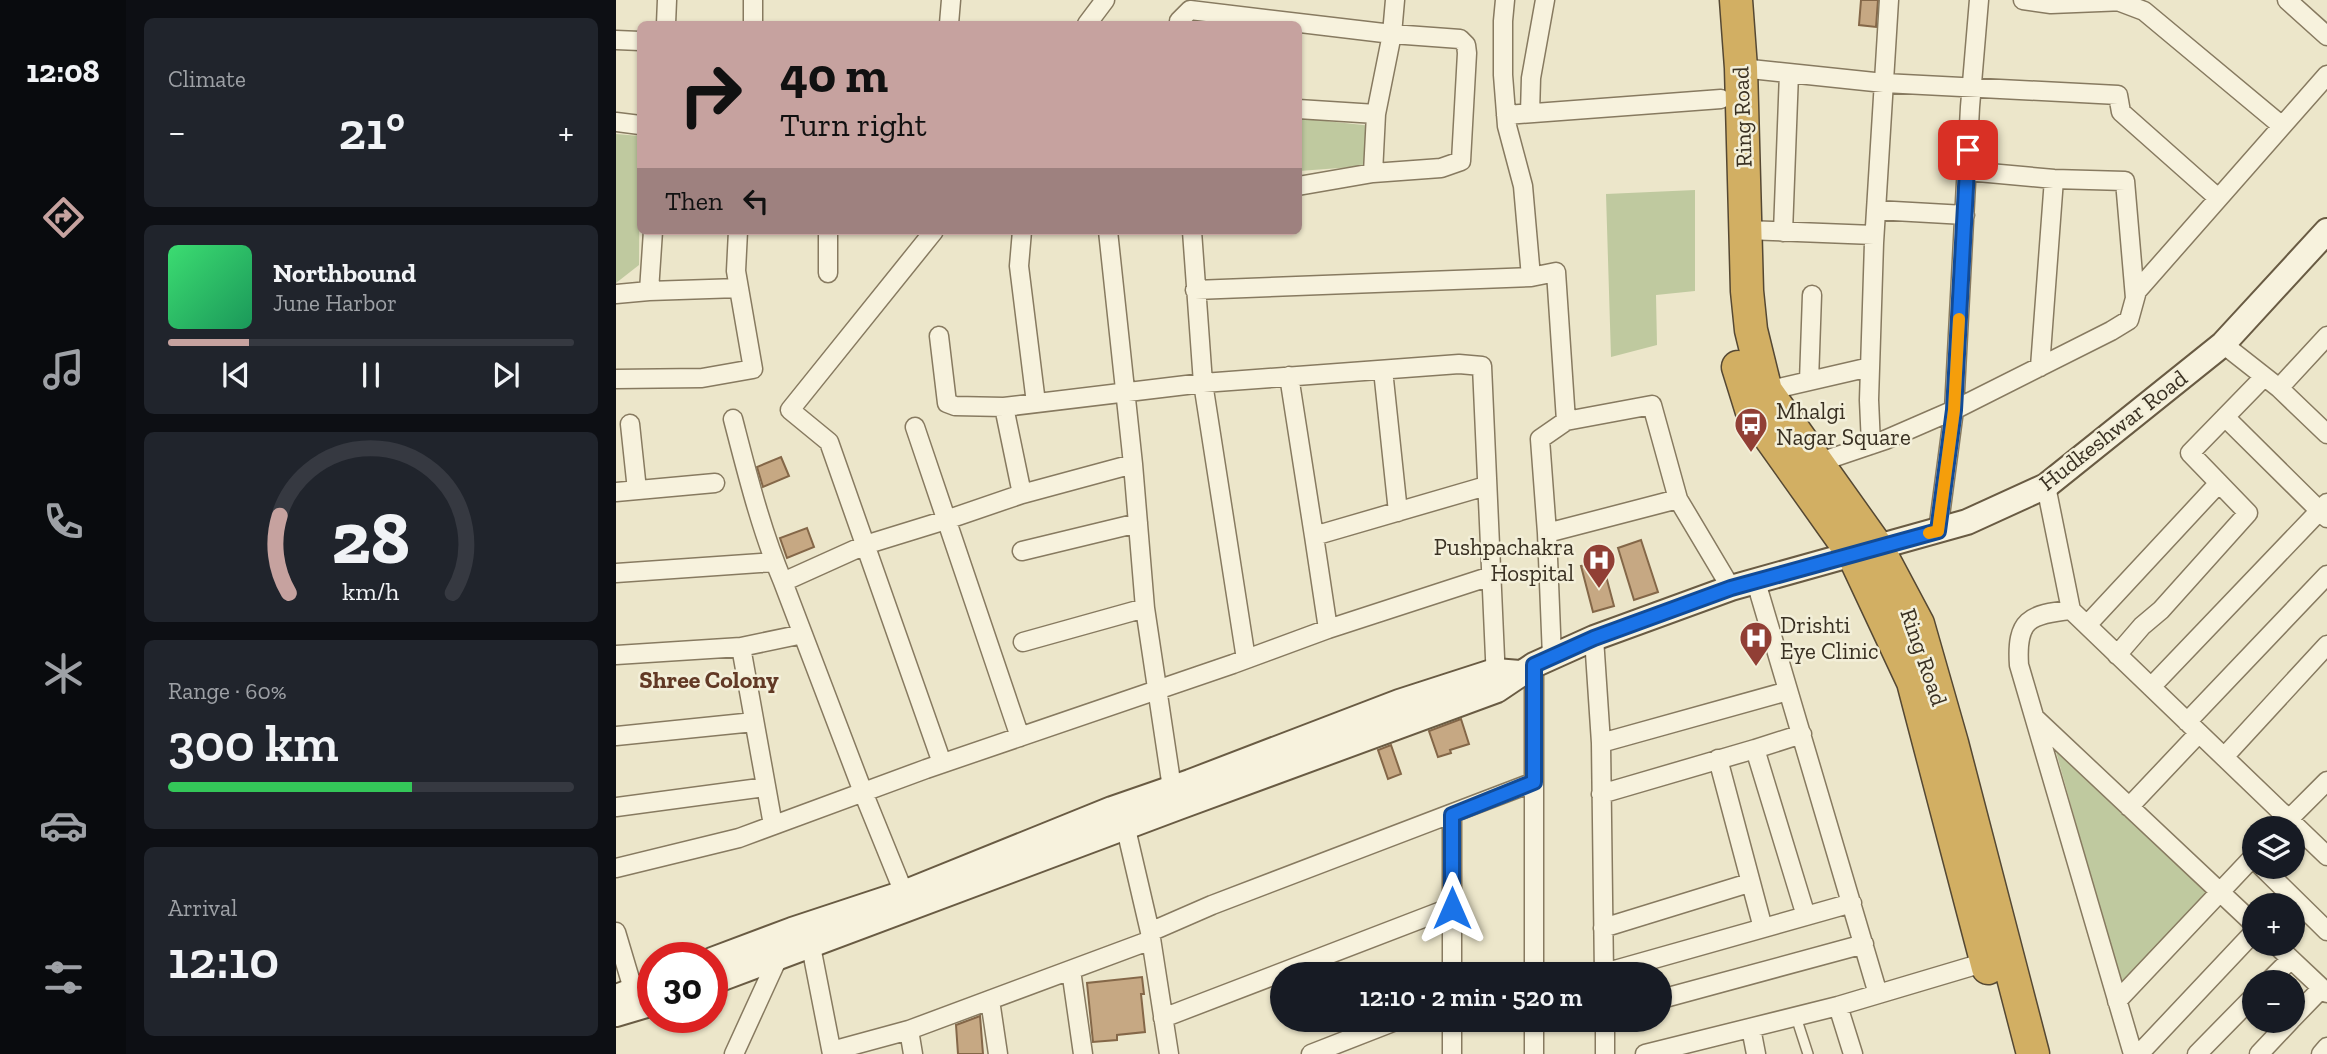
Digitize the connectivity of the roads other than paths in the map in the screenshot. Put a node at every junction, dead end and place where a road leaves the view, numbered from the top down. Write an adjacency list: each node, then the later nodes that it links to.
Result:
1 (667, 0): 16 (street)
2 (753, 0): 17 (street)
3 (951, 0): 18 (street)
4 (1105, 0): 19 (street)
5 (1395, 0): 23 (street)
6 (1505, 0): 36 (street)
7 (1545, 0): 34 (street)
8 (1718, 0): 32 (highway, Ring Road)
9 (1735, 0): 27 (highway, Ring Road)
10 (1889, 0): 30 (street)
11 (1979, 0): 31 (street)
12 (2023, 0): 13 (street)
13 (2116, 0): 14 (street); 39 (street)
14 (2142, 0)
15 (2287, 0): 24 (street)
16 (666, 21)
17 (752, 21)
18 (949, 21)
19 (1089, 21)
20 (1179, 21): 21 (street)
21 (1286, 21)
22 (1302, 23): 23 (street)
23 (1392, 34): 35 (street); 41 (street)
24 (2327, 36)
25 (616, 40): 26 (street)
26 (637, 41)
27 (1741, 68): 28 (street); 47 (highway, Ring Road)
28 (1789, 73): 30 (street); 49 (street)
29 (2327, 75): 39 (street)
30 (1884, 83): 31 (street); 45 (street)
31 (1972, 89): 40 (street); 44 (street)
32 (1721, 99): 34 (street); 108 (highway, Ring Road)
33 (1302, 109): 35 (street)
34 (1530, 113): 36 (street)
35 (1376, 114): 41 (street)
36 (1506, 115): 59 (street)
37 (616, 122): 38 (street)
38 (637, 125)
39 (2282, 126): 44 (street)
40 (1967, 171): 42 (street); 46 (street)
41 (1373, 173): 43 (street)
42 (2054, 179): 65 (street); 69 (street)
43 (1302, 185)
44 (2218, 198): 65 (street)
45 (1876, 209): 46 (street); 57 (street)
46 (1965, 215): 82 (street)
47 (1745, 230): 49 (street); 78 (highway, Ring Road)
48 (2327, 230): 68 (main road, Hudkeshwar Road)
49 (1783, 232): 57 (street)
50 (653, 235): 62 (street)
51 (738, 235): 60 (street)
52 (828, 235): 58 (street)
53 (931, 235): 107 (street)
54 (1022, 235): 80 (street)
55 (1108, 235): 79 (street)
56 (1192, 235): 61 (street)
57 (1874, 235): 70 (street)
58 (828, 273)
59 (1531, 276): 61 (street); 85 (street)
60 (738, 288): 62 (street); 74 (street)
61 (1195, 290): 76 (street)
62 (649, 291): 63 (street)
63 (616, 294)
64 (1812, 295): 75 (street)
65 (2135, 299): 69 (street)
66 (939, 336): 81 (street)
67 (2327, 336): 77 (street)
68 (2223, 344): 73 (street); 95 (main road, Hudkeshwar Road)
69 (2040, 367): 82 (street)
70 (1870, 368): 75 (street); 89 (street)
71 (1383, 370): 72 (street); 94 (street); 101 (street)
72 (1289, 376): 76 (street); 106 (street)
73 (2264, 377): 77 (street); 83 (street)
74 (616, 379)
75 (1809, 381): 78 (street)
76 (1203, 383): 79 (street); 128 (street)
77 (2279, 388): 88 (street)
78 (1766, 391): 90 (highway, Ring Road)
79 (1125, 392): 80 (street); 91 (street)
80 (1036, 403): 81 (street)
81 (1004, 408): 98 (street)
82 (1954, 410): 89 (street); 104 (street)
83 (2225, 417): 93 (street); 100 (street)
84 (733, 419): 110 (street)
85 (1566, 421): 99 (street); 105 (street)
86 (630, 424): 96 (street)
87 (915, 427): 102 (street)
88 (2327, 434)
89 (1871, 445): 90 (street)
90 (1817, 463): 108 (highway, Ring Road)
91 (1133, 464): 98 (street); 103 (street)
92 (715, 483): 96 (street)
93 (2219, 483): 119 (street); 127 (street)
94 (1486, 486): 101 (street); 113 (street)
95 (2046, 486): 104 (main road, Hudkeshwar Road); 118 (street)
96 (637, 491): 97 (street)
97 (616, 492)
98 (1022, 494): 102 (street)
99 (1678, 499): 105 (street); 116 (street)
100 (2325, 511): 131 (street)
101 (1398, 512): 106 (street)
102 (946, 520): 107 (street); 139 (street)
103 (1139, 523): 109 (street); 117 (street)
104 (1938, 531): 108 (main road, Hudkeshwar Road)
105 (1547, 533): 129 (street)
106 (1314, 536): 120 (street)
107 (865, 545): 114 (street); 144 (street)
108 (1865, 550): 115 (main road, Hudkeshwar Road); 186 (highway, Ring Road); 224 (highway, Ring Road)
109 (1022, 551)
110 (774, 562): 111 (street); 114 (street)
111 (616, 573)
112 (2327, 575): 136 (street)
113 (1491, 576): 120 (street); 130 (street)
114 (783, 582): 121 (street)
115 (1756, 582): 116 (main road, Hudkeshwar Road); 133 (street)
116 (1731, 588): 122 (main road, Hudkeshwar Road)
117 (1145, 608): 123 (street); 132 (street)
118 (2071, 610): 119 (street); 134 (street)
119 (2087, 625): 127 (street)
120 (1328, 629): 128 (street)
121 (803, 634): 125 (street); 148 (street)
122 (1594, 638): 129 (main road, Hudkeshwar Road); 140 (street)
123 (1023, 642)
124 (2327, 645): 142 (street)
125 (741, 647): 126 (street); 135 (street)
126 (616, 655)
127 (2117, 655): 131 (street)
128 (1246, 659): 132 (street)
129 (1535, 665): 130 (main road); 146 (street)
130 (1496, 680): 150 (main road)
131 (2151, 687): 136 (street)
132 (1157, 689): 139 (street); 150 (street)
133 (1788, 691): 137 (street); 140 (street)
134 (2035, 718): 152 (street); 195 (street)
135 (754, 722): 138 (street); 147 (street)
136 (2193, 728): 142 (street); 152 (street)
137 (1802, 734): 141 (street); 166 (street)
138 (616, 736)
139 (1020, 737): 144 (street)
140 (1601, 743): 149 (street)
141 (1755, 749): 143 (street); 169 (street)
142 (2224, 757): 155 (street)
143 (1718, 759): 149 (street); 163 (street)
144 (942, 763): 148 (street)
145 (2327, 781): 156 (street)
146 (1534, 782): 153 (street); 183 (street)
147 (766, 787): 151 (street); 157 (street)
148 (863, 792): 157 (street); 165 (street)
149 (1601, 794): 170 (street)
150 (1176, 797): 154 (main road)
151 (616, 807)
152 (2129, 807): 164 (street)
153 (1452, 815): 167 (street); 175 (street)
154 (1123, 816): 165 (main road); 174 (main road); 175 (street)
155 (2279, 816)
156 (2292, 816)
157 (773, 825): 160 (street)
158 (2305, 839): 159 (street)
159 (2327, 856)
160 (616, 868)
161 (2242, 872): 164 (street)
162 (2275, 879): 172 (street)
163 (1749, 883): 170 (street); 171 (street)
164 (2220, 892): 168 (street); 195 (street)
165 (904, 893): 174 (main road)
166 (1852, 903): 169 (street); 176 (street)
167 (1452, 908): 182 (street); 200 (street)
168 (2242, 913)
169 (1806, 916): 171 (street)
170 (1603, 928): 184 (street)
171 (1763, 928): 185 (street)
172 (2327, 930)
173 (616, 932): 193 (street)
174 (809, 936): 178 (main road); 181 (main road); 209 (street)
175 (1151, 936): 187 (street); 200 (street)
176 (1864, 944): 191 (street); 192 (street)
177 (2242, 945): 226 (street)
178 (728, 956)
179 (2288, 956): 180 (street)
180 (2291, 959): 188 (street); 190 (street)
181 (777, 960): 189 (main road); 210 (street)
182 (1452, 962)
183 (1534, 962)
184 (1604, 962)
185 (1645, 962)
186 (1986, 962): 191 (street); 223 (highway, Ring Road)
187 (1071, 970): 194 (street); 213 (street)
188 (2280, 970)
189 (728, 977)
190 (2324, 990): 198 (street)
191 (1878, 994): 196 (street)
192 (1672, 996)
193 (635, 1000)
194 (990, 1000): 202 (street); 212 (street)
195 (2118, 1000): 225 (street)
196 (1838, 1006): 199 (street); 222 (street)
197 (2242, 1008): 227 (street)
198 (2305, 1008)
199 (1796, 1017): 201 (street); 221 (lane)
200 (1163, 1018): 214 (street)
201 (1751, 1028): 219 (street); 220 (street)
202 (909, 1030): 209 (street); 211 (street)
203 (1367, 1032): 215 (street)
204 (1452, 1032): 216 (street)
205 (1534, 1032): 217 (street)
206 (1605, 1032): 218 (street)
207 (2279, 1033): 228 (street)
208 (2327, 1047): 229 (street)
209 (832, 1053)
210 (734, 1054)
211 (913, 1054)
212 (998, 1054)
213 (1083, 1054)
214 (1169, 1054)
215 (1311, 1054)
216 (1452, 1054)
217 (1534, 1054)
218 (1605, 1054)
219 (1648, 1054)
220 (1756, 1054)
221 (1808, 1054)
222 (1853, 1054)
223 (2010, 1054)
224 (2033, 1054)
225 (2133, 1054)
226 (2139, 1054)
227 (2197, 1054)
228 (2259, 1054)
229 (2321, 1054)

